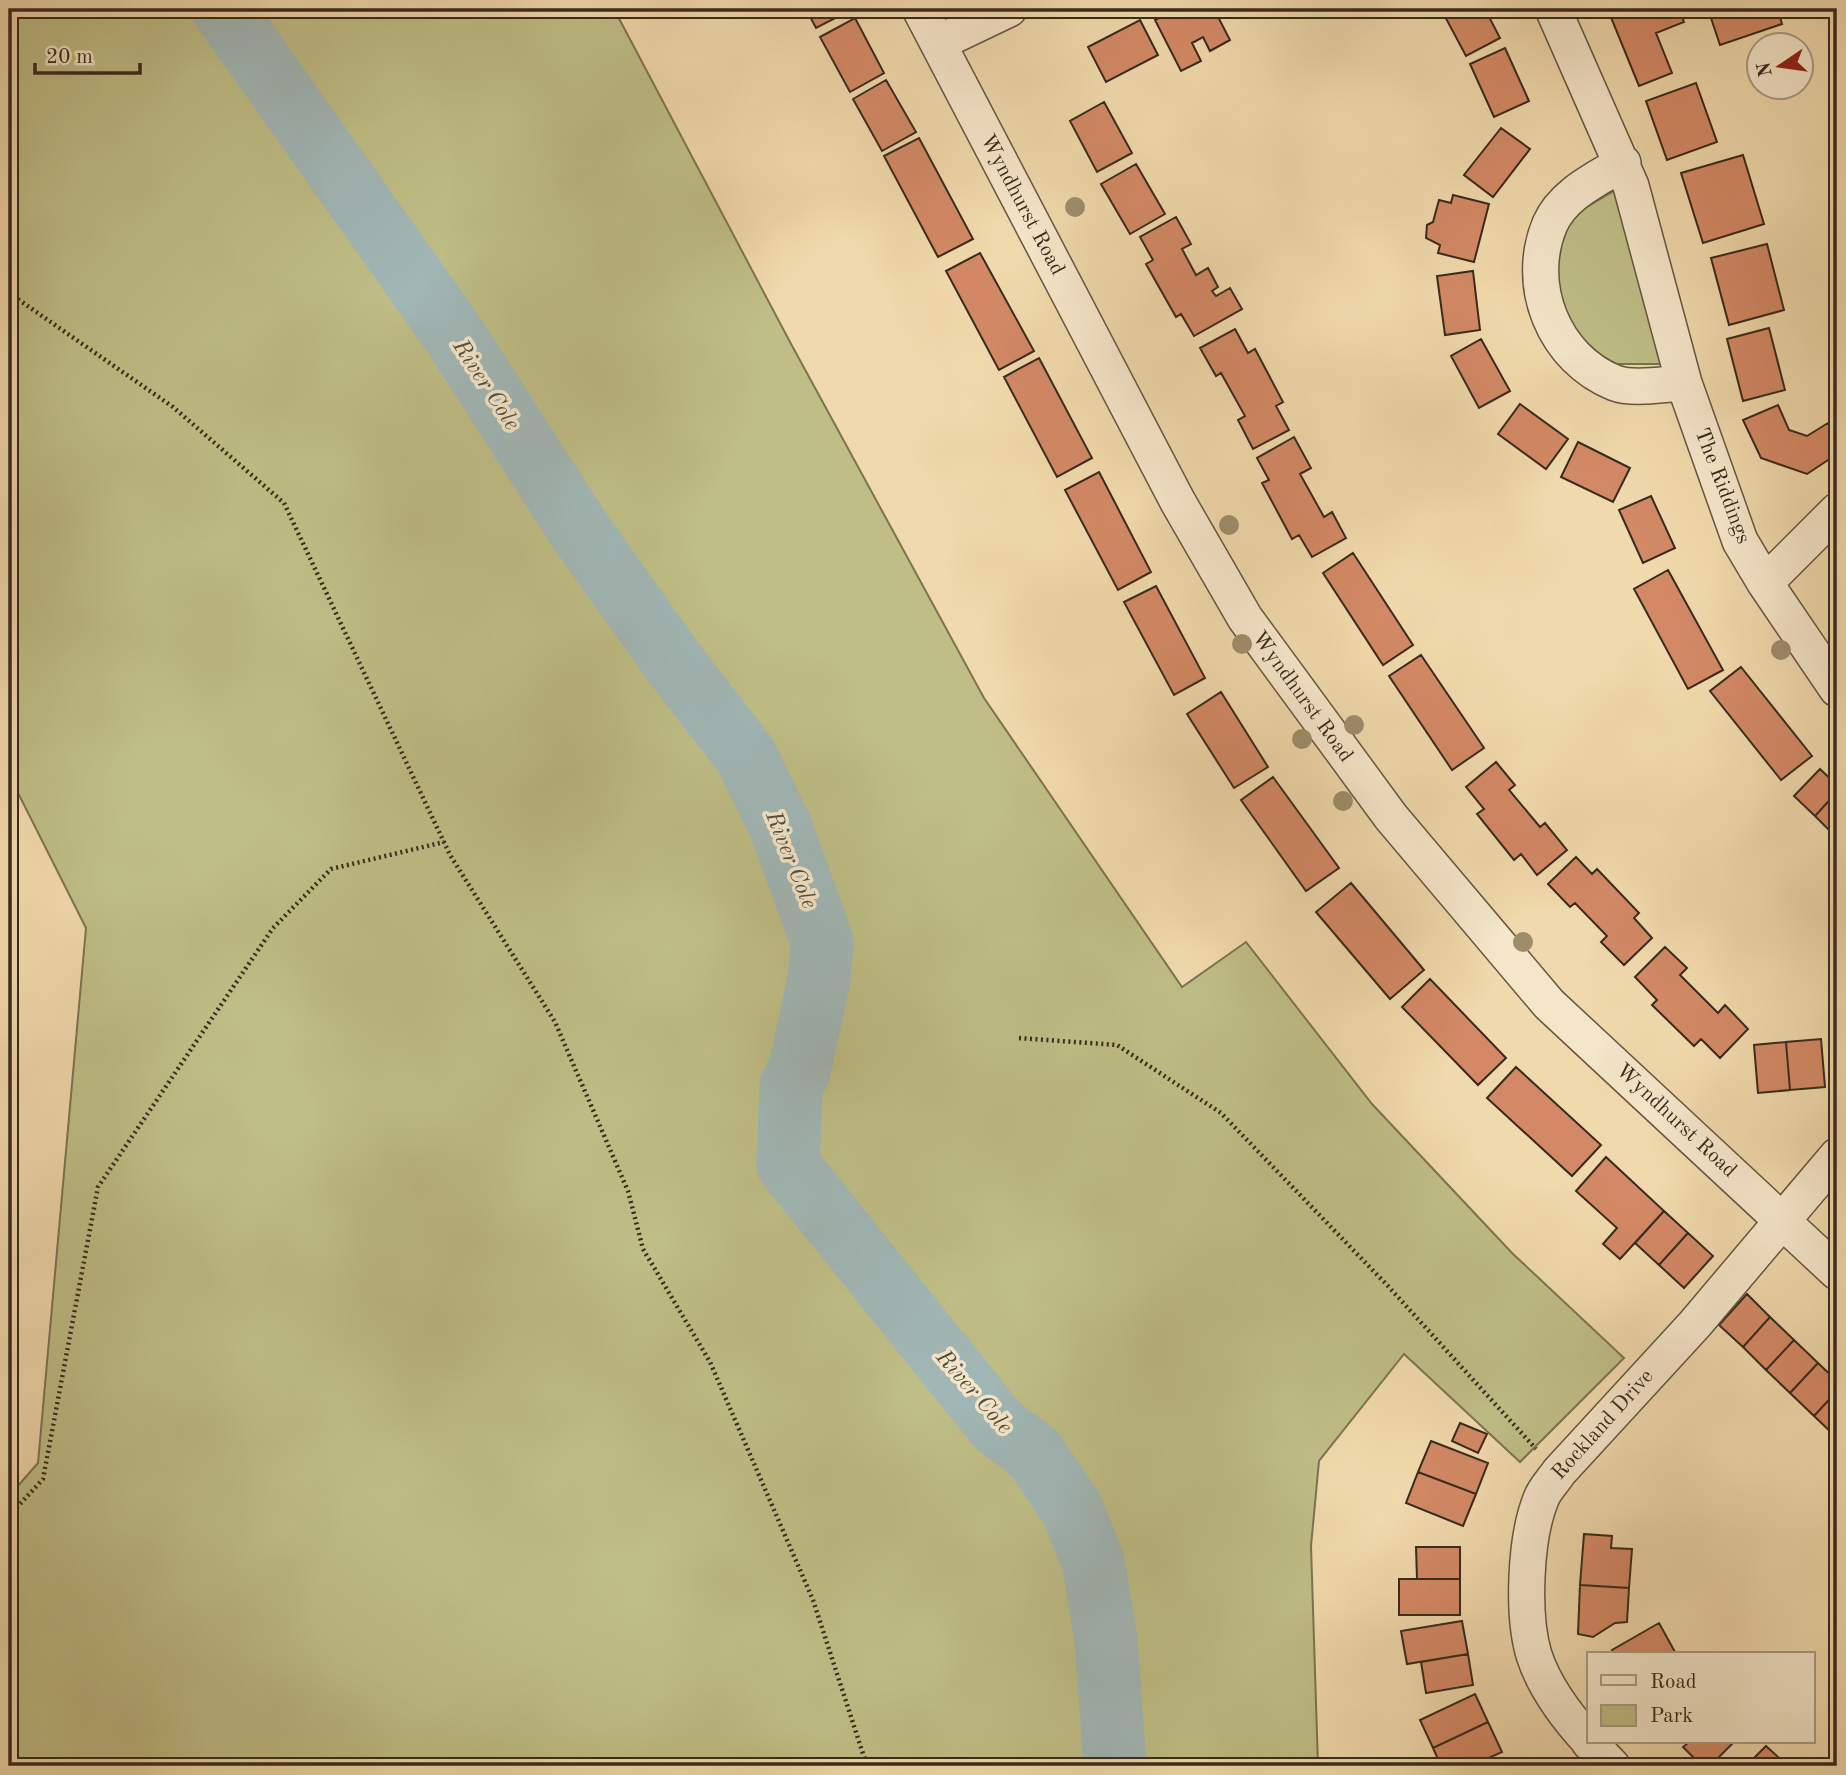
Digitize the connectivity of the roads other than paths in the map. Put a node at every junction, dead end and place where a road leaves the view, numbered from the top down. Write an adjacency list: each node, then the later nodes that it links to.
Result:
1 (920, 9): 4 (street, Wyndhurst Road)
2 (1009, 9): 4 (street)
3 (1553, 9): 5 (street, The Riddings)
4 (938, 43): 11 (street, Wyndhurst Road)
5 (1623, 163): 6 (street, The Riddings); 6 (street)
6 (1684, 383): 8 (street, The Riddings)
7 (1837, 511): 8 (street)
8 (1765, 583): 9 (street, The Riddings)
9 (1837, 689)
10 (1837, 1156): 11 (street, Rockland Drive)
11 (1781, 1219): 12 (street, Wyndhurst Road); 13 (street, Rockland Drive)
12 (1837, 1272)
13 (1587, 1739)
14 (1591, 1744): 15 (street, Rockland Drive)
15 (1612, 1766)

